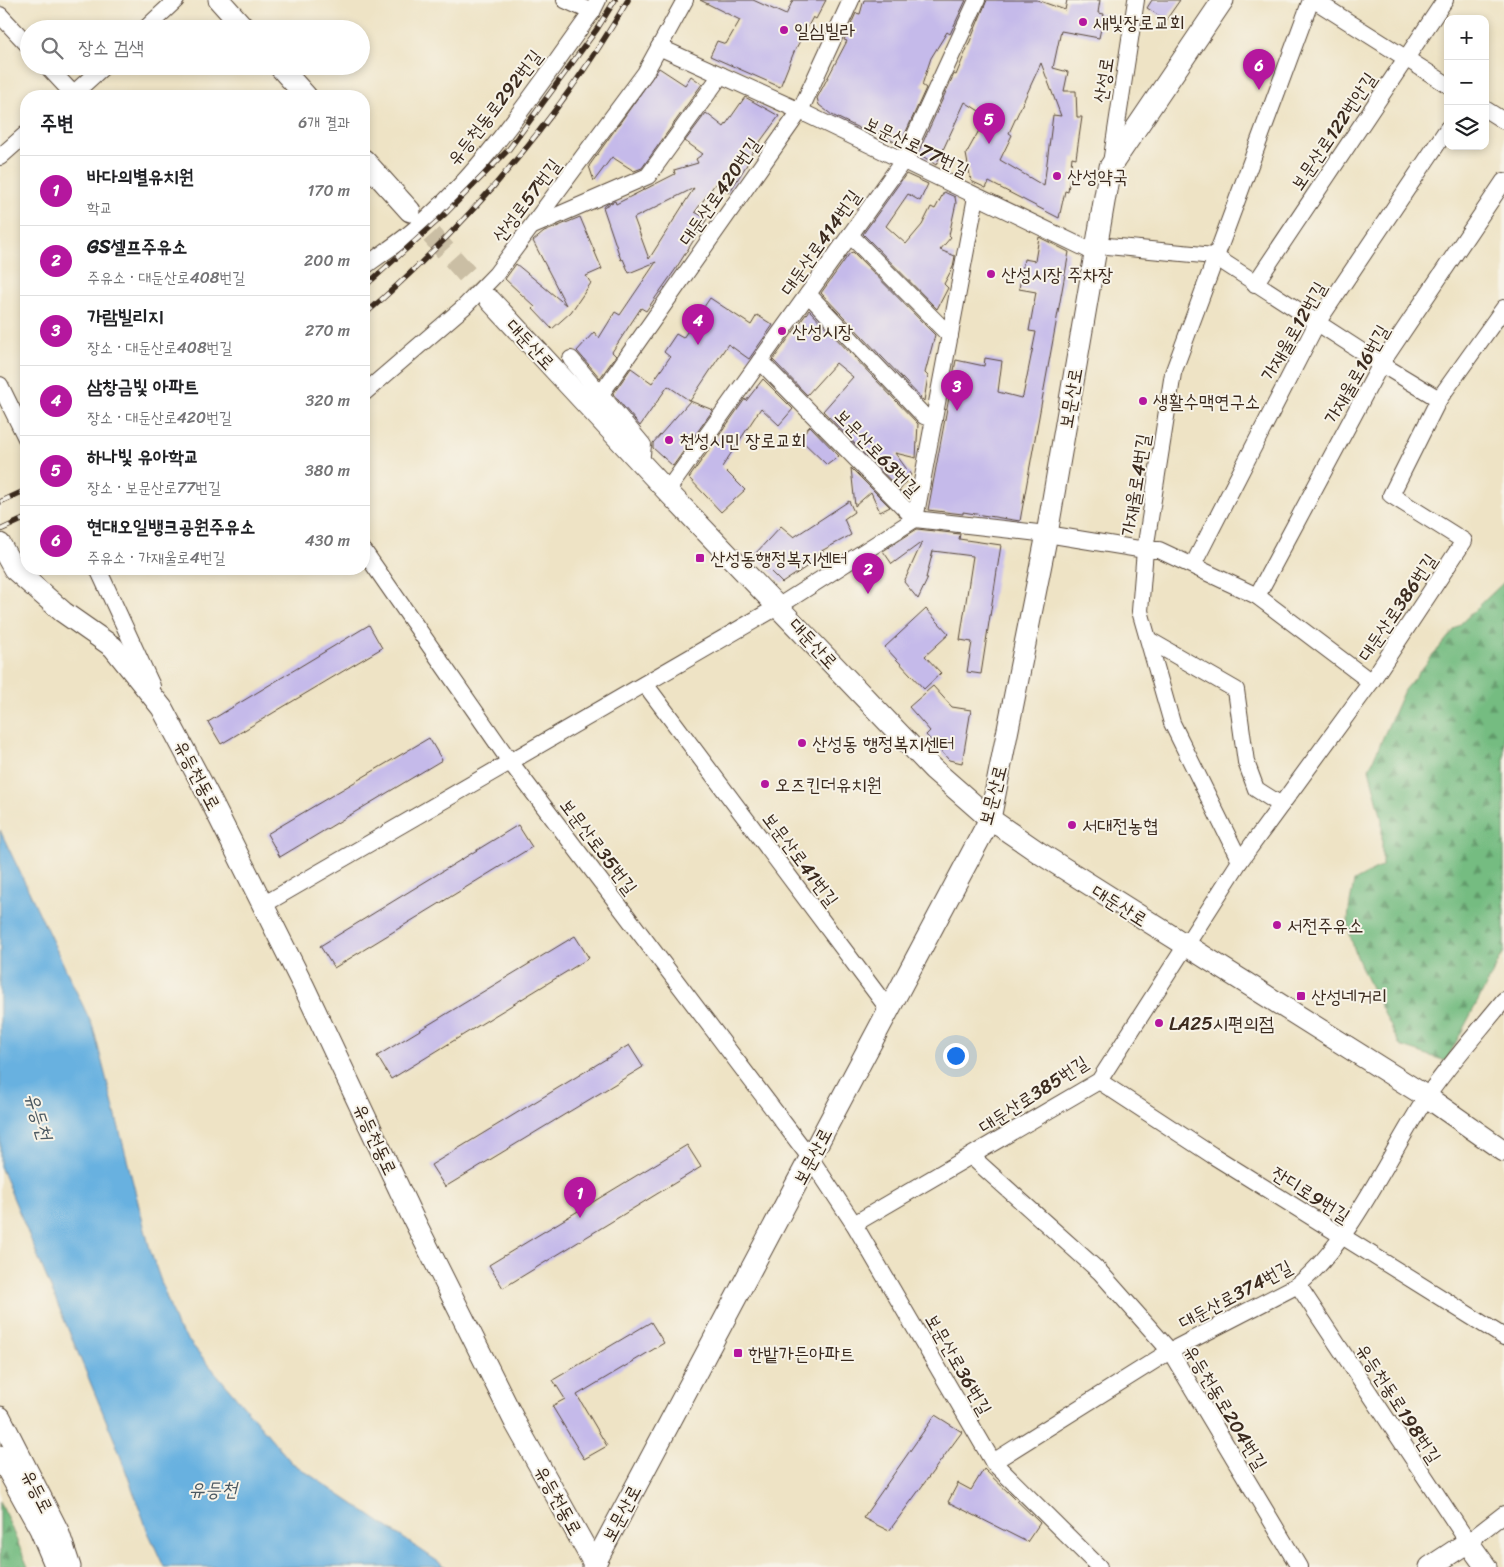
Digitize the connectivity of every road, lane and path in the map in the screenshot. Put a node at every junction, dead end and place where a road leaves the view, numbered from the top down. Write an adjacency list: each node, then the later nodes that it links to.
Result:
1 (176, 0): 13 (street)
2 (219, 0): 14 (main road)
3 (565, 0): 11 (street)
4 (685, 0): 16 (street, 산성로57번길)
5 (851, 0): 26 (street, 대둔산로420번길)
6 (977, 0): 32 (street, 대둔산로414번길)
7 (1136, 0): 34 (street, 산성로)
8 (1223, 0): 34 (main road, 보문산로)
9 (1313, 0): 17 (street); 41 (street, 가재울로4번길)
10 (1445, 0): 17 (street, 보문산로122번안길)
11 (595, 6): 42 (street, 유등천동로292번길)
12 (0, 15): 15 (street)
13 (155, 20)
14 (237, 20)
15 (20, 36)
16 (659, 47): 21 (street, 보문산로77번길); 38 (street, 산성로57번길)
17 (1405, 60): 22 (street); 43 (street, 보문산로122번안길)
18 (55, 75): 23 (street)
19 (95, 75): 24 (street)
20 (287, 75): 25 (main road)
21 (721, 75): 26 (street, 보문산로77번길); 38 (street)
22 (1444, 83)
23 (68, 90)
24 (79, 90)
25 (301, 90)
26 (800, 111): 32 (street, 보문산로77번길); 54 (street, 대둔산로420번길)
27 (1489, 112): 28 (street)
28 (1504, 121)
29 (1444, 134): 47 (street, 가재울로12번길)
30 (20, 139): 31 (street)
31 (0, 157)
32 (903, 161): 36 (street, 보문산로77번길); 39 (street, 대둔산로414번길)
33 (370, 167): 37 (main road)
34 (1110, 167): 40 (main road, 보문산로)
35 (1504, 180): 51 (street, 가재울로16번길)
36 (976, 197): 40 (street, 보문산로77번길); 48 (street)
37 (410, 210)
38 (531, 227): 53 (street, 산성로57번길)
39 (850, 235): 44 (street, 대둔산로414번길); 48 (street)
40 (1096, 249): 41 (street, 보문산로77번길); 61 (main road, 보문산로)
41 (1214, 256): 43 (street); 63 (street, 가재울로4번길)
42 (370, 263)
43 (1255, 284): 47 (street)
44 (808, 294): 50 (street, 대둔산로414번길); 56 (street)
45 (490, 300): 58 (main road, 대둔산로)
46 (1504, 308): 55 (street, 대둔산로386번길)
47 (1317, 323): 51 (street); 65 (street, 가재울로12번길)
48 (950, 336): 56 (street)
49 (571, 359): 54 (street)
50 (760, 361): 59 (street, 대둔산로414번길); 60 (street, 보문산로63번길)
51 (1381, 364): 55 (street); 69 (street, 가재울로16번길)
52 (0, 384): 57 (street)
53 (370, 388)
54 (601, 394): 58 (street)
55 (1439, 399): 72 (street, 대둔산로386번길)
56 (934, 420): 60 (street)
57 (20, 426)
58 (641, 463): 59 (main road, 대둔산로)
59 (667, 491): 70 (main road, 대둔산로)
60 (915, 519): 61 (street, 보문산로63번길); 70 (street)
61 (1047, 534): 63 (street, 보문산로63번길); 77 (main road, 보문산로)
62 (0, 544): 66 (main road, 유등천동로)
63 (1145, 550): 65 (street, 보문산로63번길); 71 (street, 가재울로4번길)
64 (370, 560): 75 (street, 보문산로35번길)
65 (1193, 565): 69 (street, 보문산로63번길)
66 (20, 574)
67 (21, 575): 74 (main road, 유등천동로)
68 (100, 575): 74 (street, 유등천동로)
69 (1257, 596): 72 (street, 보문산로63번길)
70 (779, 606): 73 (street, 대둔산로); 77 (main road, 대둔산로)
71 (1149, 640): 76 (street); 78 (street, 가재울로4번길)
72 (1371, 682): 76 (street, 대둔산로386번길)
73 (645, 684): 75 (street, 대둔산로); 82 (street, 보문산로41번길)
74 (162, 708): 79 (main road, 유등천동로)
75 (511, 763): 79 (street, 대둔산로); 87 (street, 보문산로35번길)
76 (1281, 805): 78 (street, 대둔산로386번길)
77 (990, 819): 80 (main road, 대둔산로); 82 (main road, 보문산로)
78 (1240, 861): 80 (street, 대둔산로386번길)
79 (264, 905): 98 (main road, 유등천동로)
80 (1184, 945): 83 (street, 대둔산로385번길); 84 (main road, 대둔산로)
81 (1504, 1000): 84 (street, 대둔산로374번길)
82 (889, 1010): 87 (main road, 보문산로)
83 (1099, 1081): 86 (street, 대둔산로385번길); 89 (street, 잔디로9번길)
84 (1427, 1097): 85 (main road, 대둔산로); 89 (street, 대둔산로374번길)
85 (1504, 1151)
86 (972, 1157): 88 (street, 대둔산로385번길); 92 (street, 유등천동로204번길)
87 (811, 1159): 88 (street, 보문산로36번길); 98 (main road, 보문산로)
88 (854, 1224): 95 (street, 보문산로36번길)
89 (1342, 1236): 90 (street, 대둔산로374번길); 91 (street, 잔디로9번길)
90 (1298, 1285): 92 (street, 대둔산로374번길); 97 (street, 유등천동로198번길)
91 (1504, 1337)
92 (1170, 1352): 95 (street, 대둔산로374번길); 102 (street, 유등천동로204번길)
93 (0, 1417): 100 (main road, 유등로)
94 (0, 1456): 99 (main road, 유등로)
95 (993, 1462): 101 (street, 보문산로36번길)
96 (1504, 1514): 97 (street)
97 (1468, 1542): 103 (main road); 104 (main road)
98 (594, 1566)
99 (56, 1567)
100 (70, 1567)
101 (1099, 1567)
102 (1299, 1567)
103 (1430, 1567)
104 (1486, 1567)

